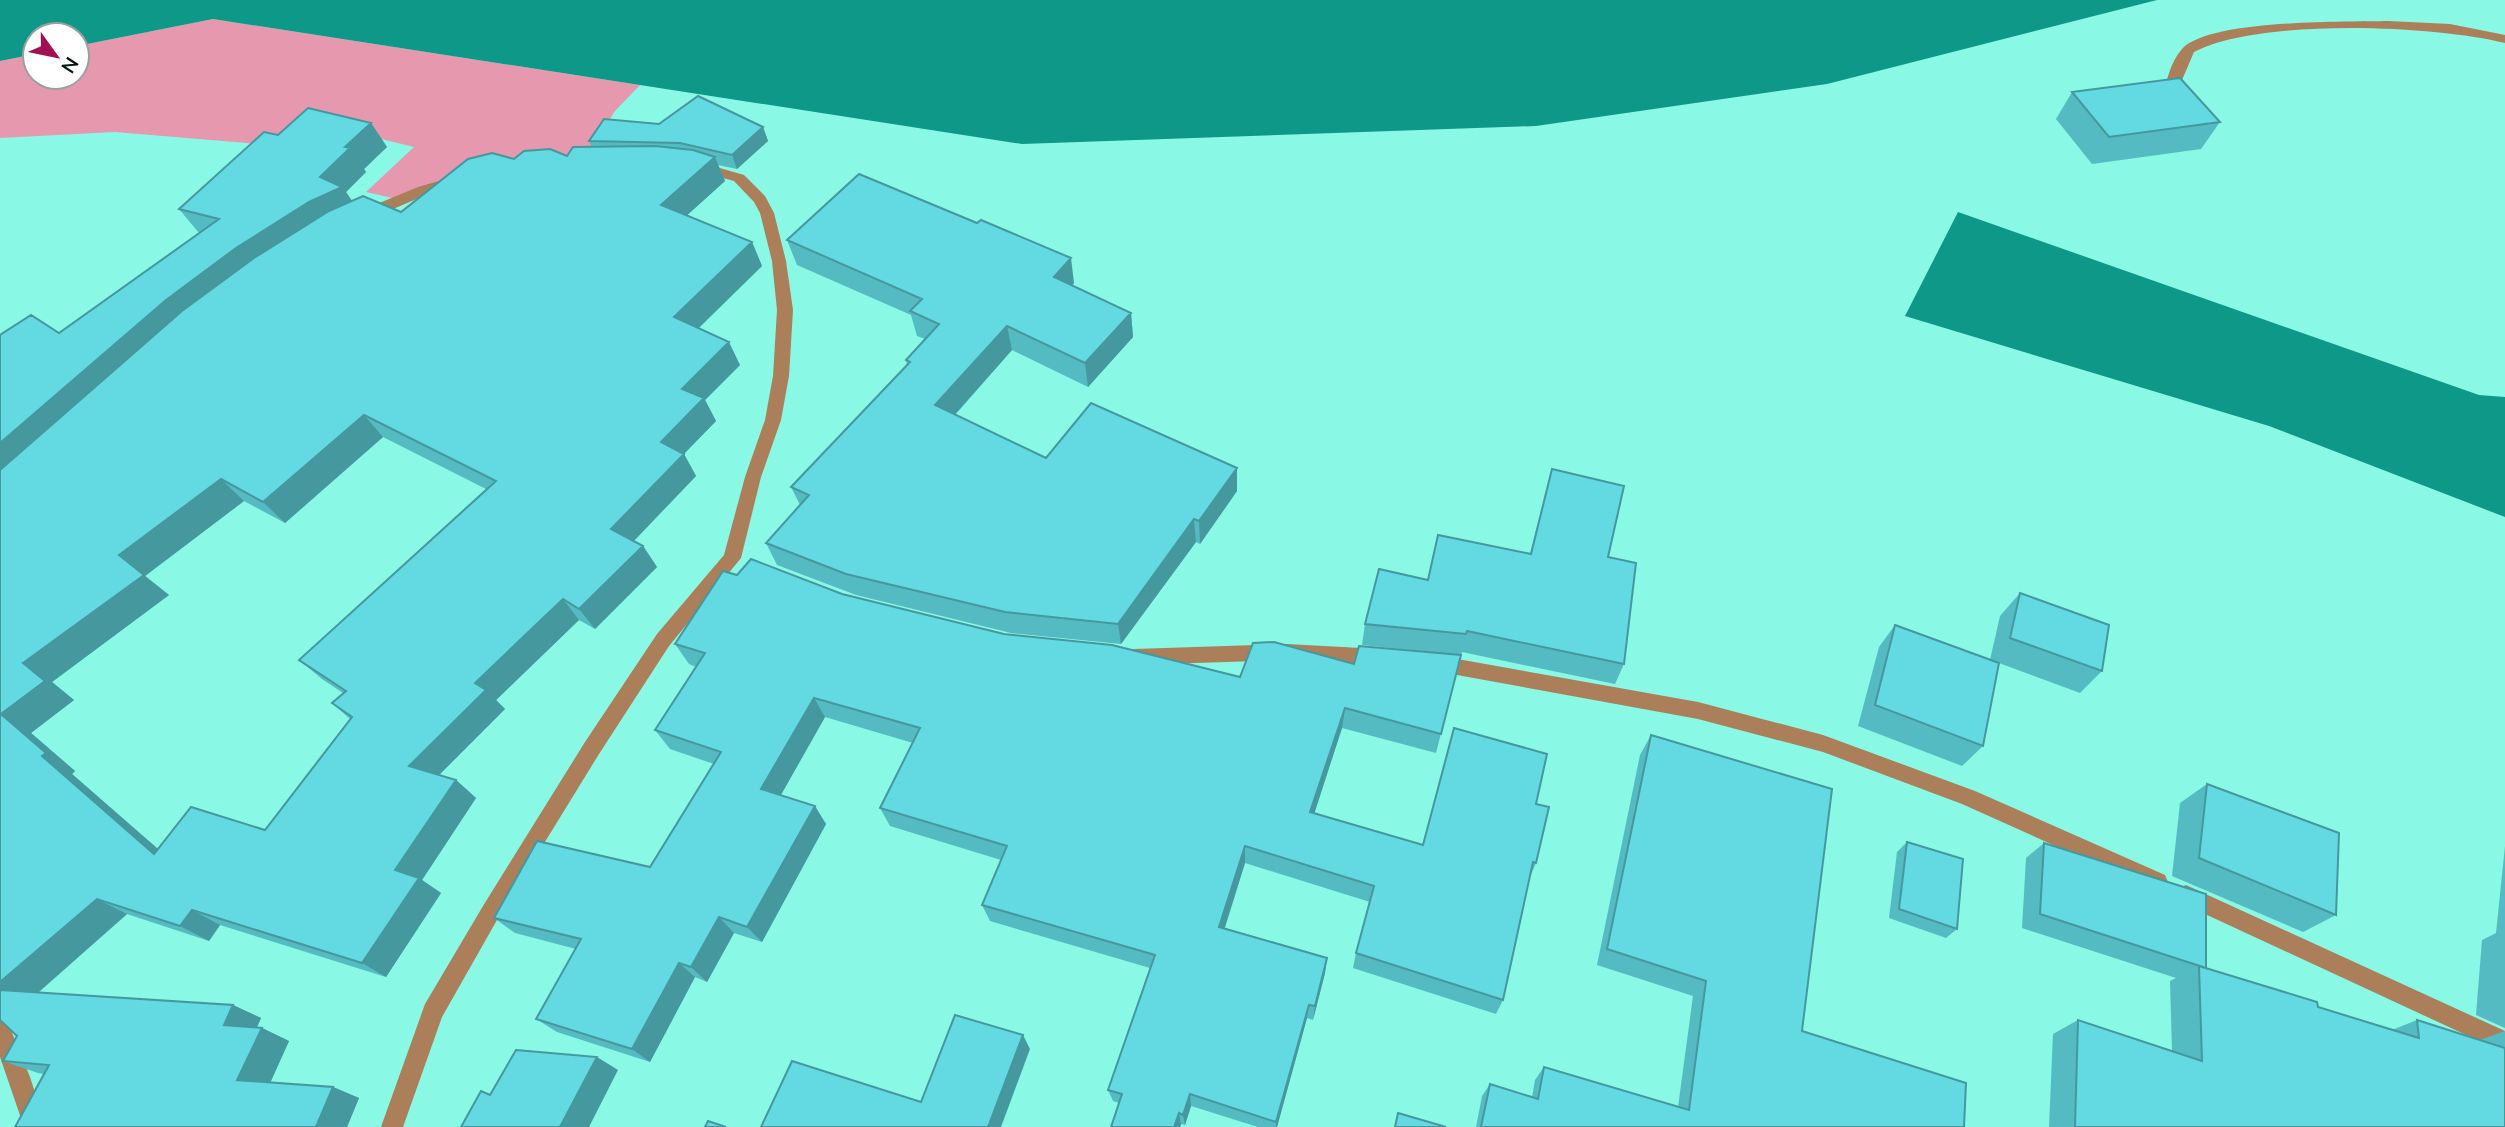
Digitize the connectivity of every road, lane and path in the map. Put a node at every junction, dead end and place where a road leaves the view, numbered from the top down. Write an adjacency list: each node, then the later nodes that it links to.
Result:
1 (2505, 39): 2 (street)
2 (2168, 98)
3 (677, 165): 10 (street)
4 (467, 177): 5 (street)
5 (353, 222)
6 (1116, 655): 8 (street)
7 (0, 1031): 9 (street)
8 (2505, 1042)
9 (34, 1127)
10 (392, 1127)

